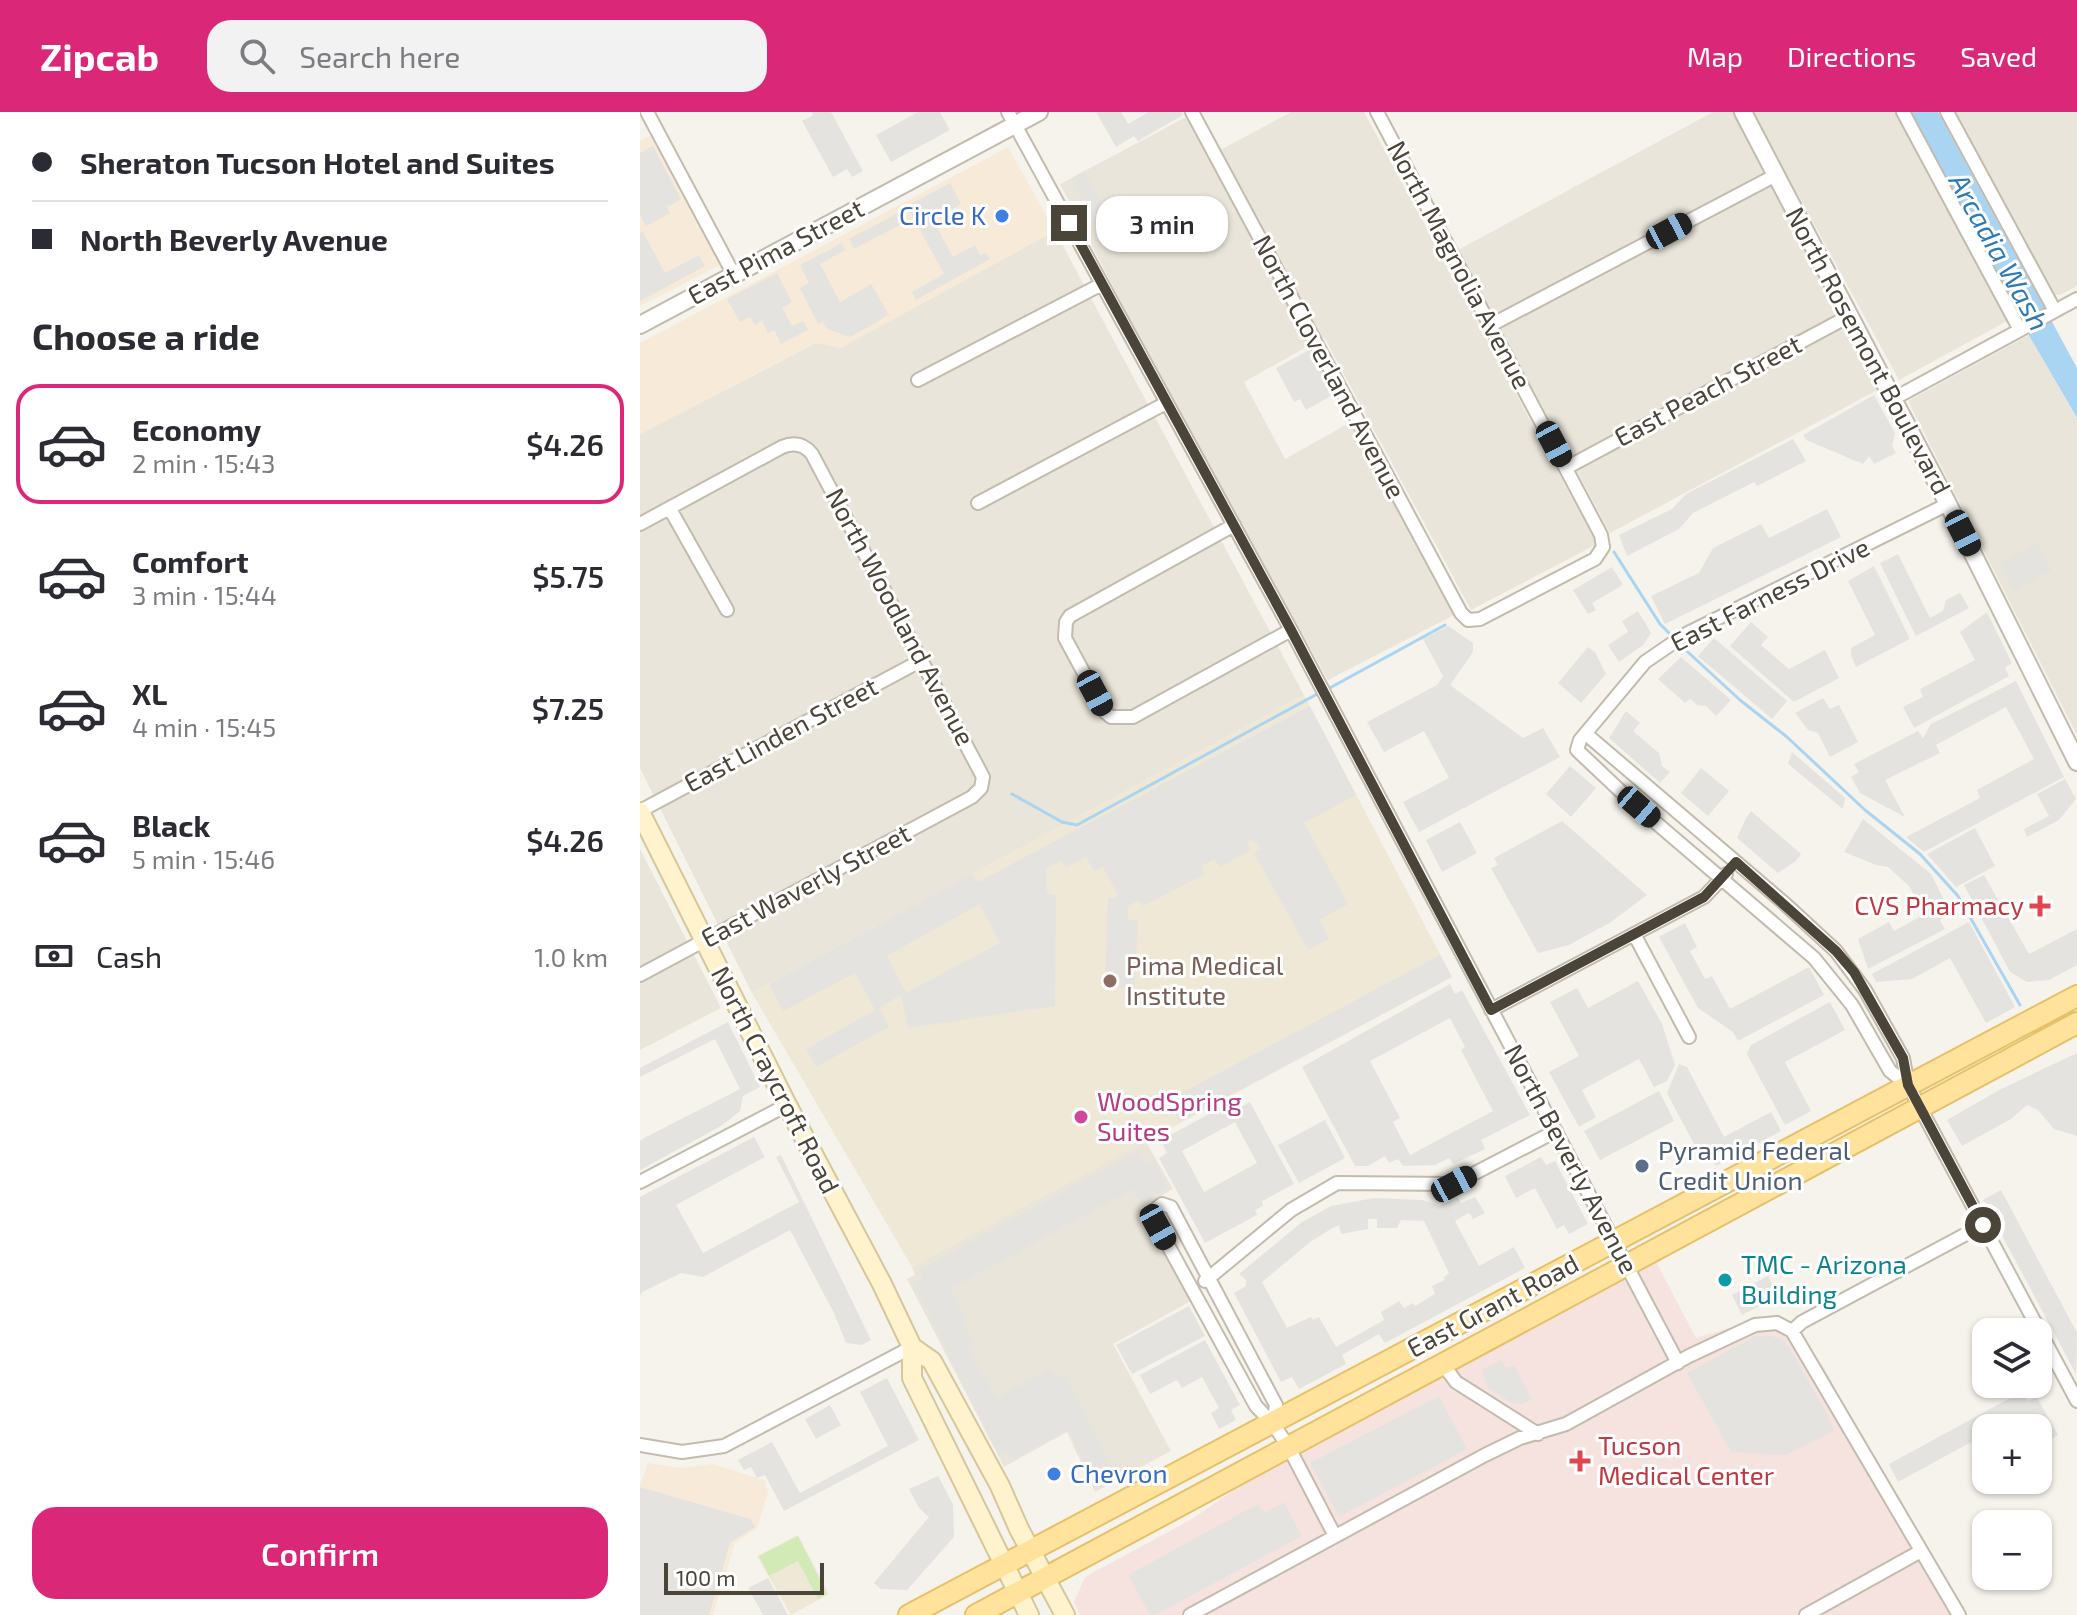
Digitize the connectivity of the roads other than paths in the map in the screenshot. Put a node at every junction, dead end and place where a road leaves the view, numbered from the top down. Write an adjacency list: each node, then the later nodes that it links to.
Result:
1 (647, 112): 10 (street)
2 (1039, 112): 8 (street, East Pima Street)
3 (1192, 112): 27 (street, North Cloverland Avenue)
4 (1377, 112): 16 (street, North Magnolia Avenue)
5 (1743, 112): 9 (street, North Rosemont Boulevard)
6 (1903, 112): 17 (street)
7 (1947, 112): 13 (street)
8 (1011, 119): 10 (street, East Pima Street); 11 (street, North Beverly Avenue)
9 (1776, 175): 14 (street, North Rosemont Boulevard); 16 (street)
10 (734, 275): 15 (street, East Pima Street)
11 (1102, 284): 18 (street); 20 (street, North Beverly Avenue)
12 (2077, 299): 13 (street)
13 (2053, 312): 17 (street)
14 (1851, 315): 19 (street, North Rosemont Boulevard); 21 (street, East Peach Street)
15 (640, 325)
16 (1491, 325): 21 (street, North Magnolia Avenue)
17 (2022, 329): 19 (street)
18 (918, 380)
19 (1893, 399): 23 (street, North Rosemont Boulevard)
20 (1166, 403): 22 (street); 26 (street, North Beverly Avenue)
21 (1566, 468): 27 (street, North Magnolia Avenue)
22 (978, 503)
23 (1948, 504): 31 (street, East Farness Drive); 32 (street, North Rosemont Boulevard)
24 (670, 509): 25 (street); 28 (street); 30 (street, North Woodland Avenue)
25 (640, 524)
26 (1234, 525): 29 (street, North Beverly Avenue); 29 (street)
27 (1603, 547)
28 (727, 610)
29 (1291, 630): 44 (street, North Beverly Avenue)
30 (922, 660): 33 (street, North Woodland Avenue); 37 (street, East Linden Street)
31 (1582, 739): 35 (street); 36 (street)
32 (2077, 762)
33 (982, 784): 34 (street); 41 (street, East Waverly Street)
34 (997, 790)
35 (1652, 790): 36 (street); 38 (street)
36 (1639, 807): 39 (street)
37 (640, 812): 41 (main road, North Craycroft Road)
38 (1736, 862): 39 (street); 47 (street)
39 (1723, 878): 40 (street); 47 (street)
40 (1634, 934): 44 (street); 46 (street)
41 (704, 941): 42 (street, East Waverly Street); 48 (main road, North Craycroft Road)
42 (640, 975)
43 (2077, 996): 47 (main road, East Grant Road)
44 (1491, 1010): 50 (street, North Beverly Avenue)
45 (2077, 1023): 49 (main road, East Grant Road)
46 (1689, 1037)
47 (1908, 1085): 49 (street); 53 (main road, East Grant Road)
48 (787, 1105): 51 (street); 59 (main road, North Craycroft Road)
49 (1921, 1109): 52 (street); 54 (main road, East Grant Road)
50 (1556, 1131): 53 (street, North Beverly Avenue); 55 (street)
51 (640, 1182)
52 (1983, 1225): 58 (street); 62 (street)
53 (1615, 1241): 54 (street, North Beverly Avenue); 57 (main road, East Grant Road)
54 (1627, 1264): 60 (main road, East Grant Road); 61 (street, North Beverly Avenue)
55 (1209, 1278): 56 (street); 56 (street); 63 (street)
56 (1193, 1290): 63 (street)
57 (1506, 1299): 60 (main road); 63 (main road, East Grant Road)
58 (1792, 1331): 61 (street); 69 (street)
59 (912, 1347): 65 (street); 68 (main road, North Craycroft Road); 70 (main road, North Craycroft Road)
60 (1442, 1363): 64 (street); 66 (main road, East Grant Road)
61 (1678, 1363): 64 (street)
62 (2077, 1401)
63 (1273, 1424): 66 (street); 68 (main road, East Grant Road)
64 (1538, 1434): 67 (street)
65 (640, 1445)
66 (1288, 1446): 67 (street); 71 (main road, East Grant Road)
67 (1335, 1536): 77 (street)
68 (1030, 1551): 70 (main road, East Grant Road); 71 (main road, North Craycroft Road)
69 (1921, 1551): 78 (street); 79 (street)
70 (1004, 1564): 72 (main road, North Craycroft Road); 73 (main road, East Grant Road)
71 (1044, 1578): 72 (main road, East Grant Road); 76 (main road, North Craycroft Road)
72 (1017, 1592): 74 (main road, East Grant Road); 75 (main road, North Craycroft Road)
73 (909, 1615)
74 (976, 1615)
75 (1029, 1615)
76 (1065, 1615)
77 (1190, 1615)
78 (1806, 1615)
79 (1959, 1615)

